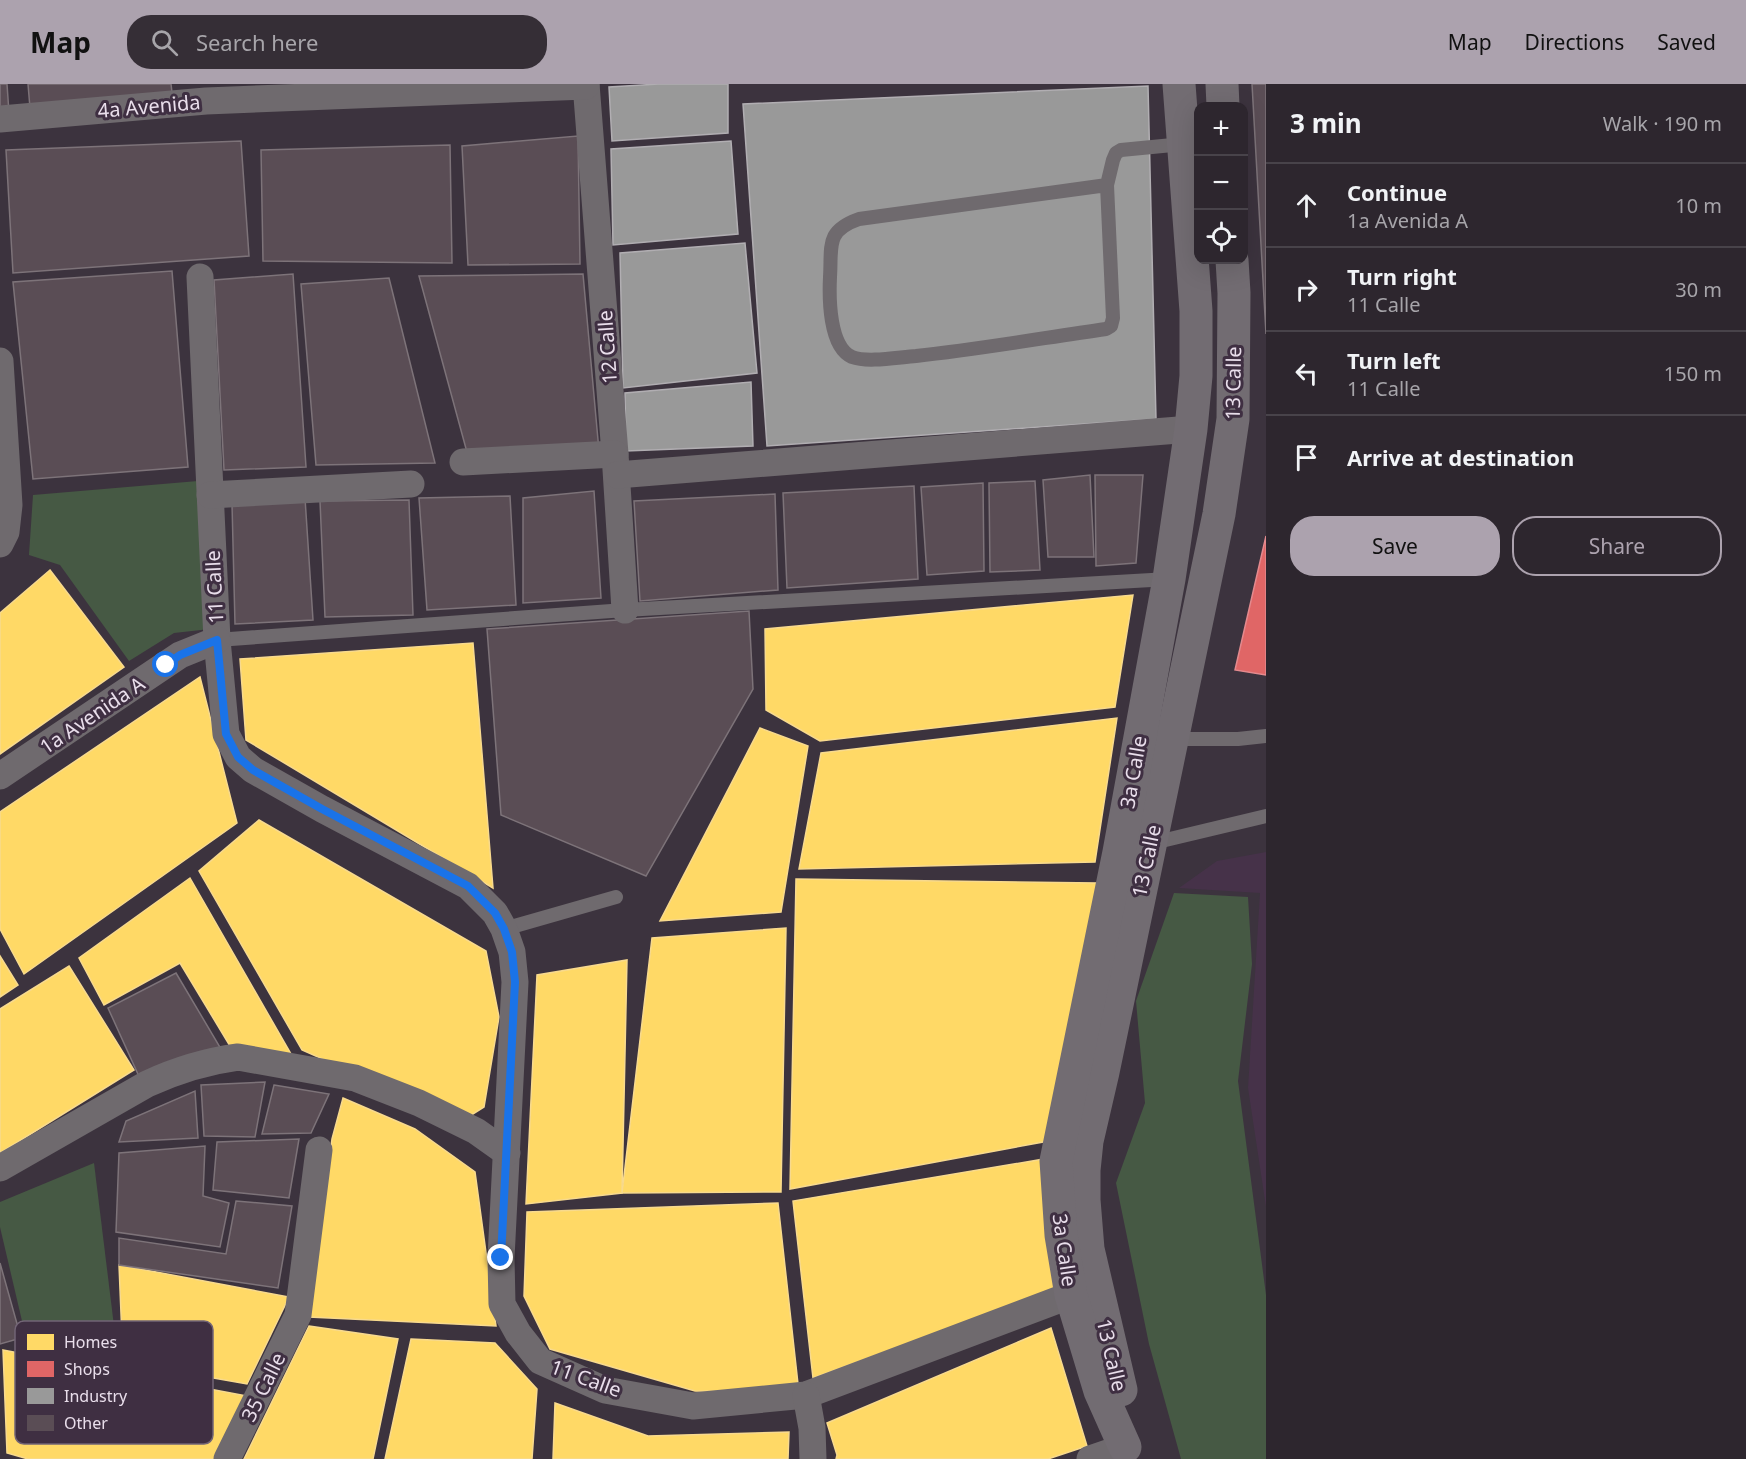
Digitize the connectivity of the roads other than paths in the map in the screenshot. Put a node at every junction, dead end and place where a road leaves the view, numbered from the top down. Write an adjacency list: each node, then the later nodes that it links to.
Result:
1 (1179, 84): 7 (street, 3a Calle)
2 (1222, 84): 5 (street)
3 (586, 85): 4 (street, 4a Avenida); 16 (street, 12 Calle)
4 (205, 93): 6 (street, 4a Avenida)
5 (1223, 102)
6 (0, 119)
7 (1183, 144): 8 (lane); 9 (street, 3a Calle)
8 (1107, 185): 8 (lane)
9 (1194, 222)
10 (1195, 264): 14 (street, 3a Calle)
11 (1232, 264): 25 (street, 13 Calle)
12 (200, 277): 18 (street, 11 Calle)
13 (0, 361): 19 (street)
14 (1191, 429): 16 (street); 21 (street, 3a Calle)
15 (463, 462): 16 (street)
16 (616, 465): 22 (street, 12 Calle)
17 (411, 484): 18 (street)
18 (210, 495): 23 (street, 11 Calle)
19 (4, 506): 20 (street)
20 (0, 544)
21 (1169, 579): 22 (lane); 28 (street, 3a Calle)
22 (625, 610): 23 (lane)
23 (217, 640): 26 (street, 1a Avenida A); 30 (street, 11 Calle)
24 (1266, 736): 25 (lane)
25 (1172, 739): 28 (street, 13 Calle)
26 (0, 776)
27 (1266, 816): 28 (lane)
28 (1134, 848): 31 (street, 13 Calle)
29 (616, 897): 30 (lane)
30 (504, 929): 33 (street, 11 Calle)
31 (1089, 1069): 35 (street, 3a Calle); 37 (street, 13 Calle)
32 (319, 1150): 38 (street, 35 Calle)
33 (507, 1153): 34 (street); 36 (street, 11 Calle)
34 (0, 1168)
35 (1071, 1295): 36 (street, 11 Calle); 37 (street, 3a Calle)
36 (806, 1395): 39 (street)
37 (1127, 1453): 40 (street)
38 (227, 1459)
39 (813, 1459)
40 (1090, 1459)

